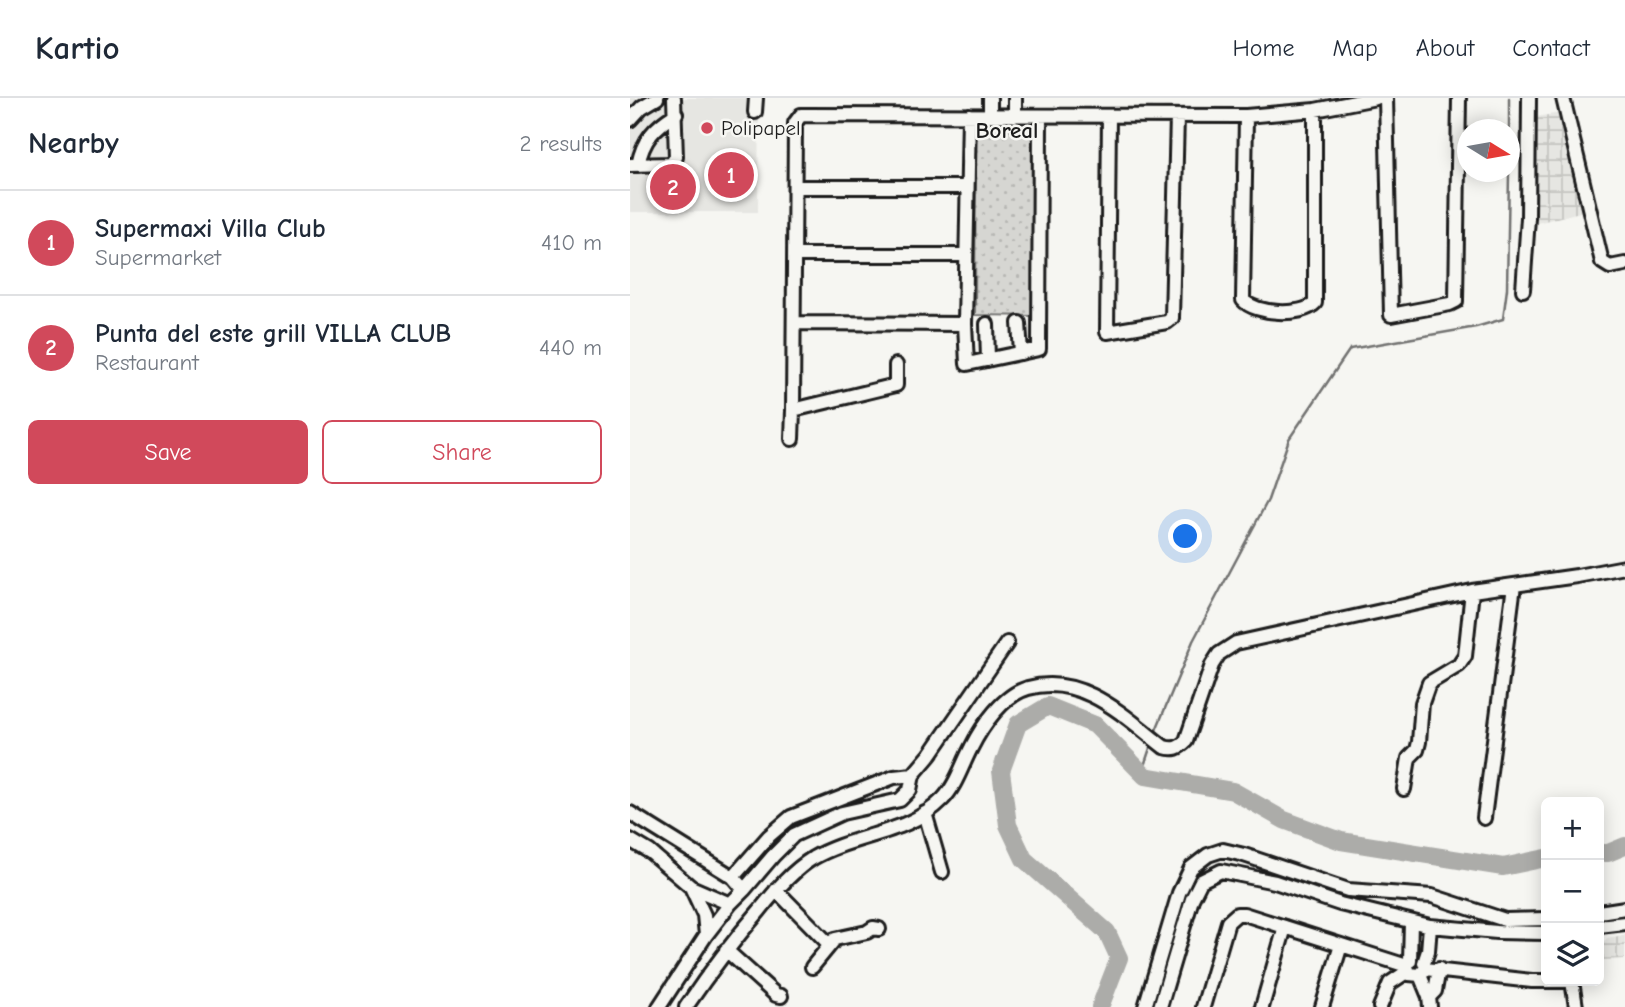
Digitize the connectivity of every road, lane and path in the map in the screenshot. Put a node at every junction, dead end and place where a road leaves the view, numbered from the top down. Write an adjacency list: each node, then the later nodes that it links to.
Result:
1 (656, 98): 21 (street)
2 (674, 98): 13 (street)
3 (755, 98): 12 (street)
4 (990, 98): 15 (street)
5 (1016, 98): 16 (street)
6 (1376, 98): 11 (street)
7 (1386, 98): 8 (street)
8 (1460, 98)
9 (1530, 98): 28 (street)
10 (1563, 98): 27 (street)
11 (1314, 110): 20 (street); 20 (street)
12 (755, 112)
13 (676, 114): 22 (street); 22 (street)
14 (969, 115): 15 (street); 23 (street); 24 (street)
15 (990, 116): 16 (street)
16 (1016, 116): 17 (street)
17 (1040, 116): 18 (street); 33 (street)
18 (1109, 116): 19 (street); 19 (street)
19 (1177, 116): 20 (street)
20 (1246, 117)
21 (630, 120)
22 (634, 164)
23 (795, 187): 24 (street); 25 (street)
24 (967, 187): 26 (street)
25 (795, 255): 26 (street); 29 (street)
26 (966, 255): 31 (street)
27 (1625, 264)
28 (1523, 290)
29 (794, 323): 31 (street); 36 (street)
30 (1019, 323): 33 (street)
31 (965, 324): 34 (street)
32 (987, 324): 34 (street)
33 (1021, 353): 34 (street)
34 (988, 360)
35 (896, 365): 36 (street)
36 (793, 410): 37 (street)
37 (792, 439)
38 (1625, 567): 39 (street)
39 (1514, 585): 40 (street); 46 (street)
40 (1472, 591): 43 (street); 45 (street)
41 (1007, 643): 42 (street)
42 (912, 775): 49 (street); 51 (street)
43 (1404, 789)
44 (630, 813): 49 (street)
45 (925, 813): 48 (street); 52 (street)
46 (1484, 818)
47 (630, 840): 50 (street)
48 (942, 872)
49 (733, 877): 51 (street)
50 (691, 887): 54 (street); 68 (street)
51 (744, 890): 54 (street)
52 (776, 890): 69 (street); 71 (street)
53 (1348, 890): 55 (street); 58 (street); 82 (street)
54 (730, 904): 68 (street)
55 (1340, 904): 60 (street); 83 (street)
56 (1625, 908): 57 (street)
57 (1604, 911)
58 (1499, 918): 59 (street); 66 (street)
59 (1541, 919)
60 (1411, 922): 63 (street); 74 (street)
61 (1625, 923): 62 (street)
62 (1604, 925)
63 (1430, 926): 66 (street); 74 (street)
64 (1285, 927): 70 (street); 84 (street); 85 (street)
65 (879, 929): 69 (street)
66 (1497, 932): 67 (street)
67 (1541, 933)
68 (706, 935): 80 (street)
69 (829, 944): 73 (street)
70 (1341, 945): 72 (street); 86 (street)
71 (726, 950): 78 (street); 81 (street)
72 (1392, 961): 74 (street); 76 (street)
73 (812, 967)
74 (1419, 968): 75 (street); 76 (street); 79 (street); 79 (street)
75 (1541, 981)
76 (1390, 983): 87 (street)
77 (1572, 986): 88 (street)
78 (782, 996)
79 (1429, 1002)
80 (659, 1007)
81 (686, 1007)
82 (1145, 1007)
83 (1160, 1007)
84 (1203, 1007)
85 (1262, 1007)
86 (1322, 1007)
87 (1380, 1007)
88 (1576, 1007)

